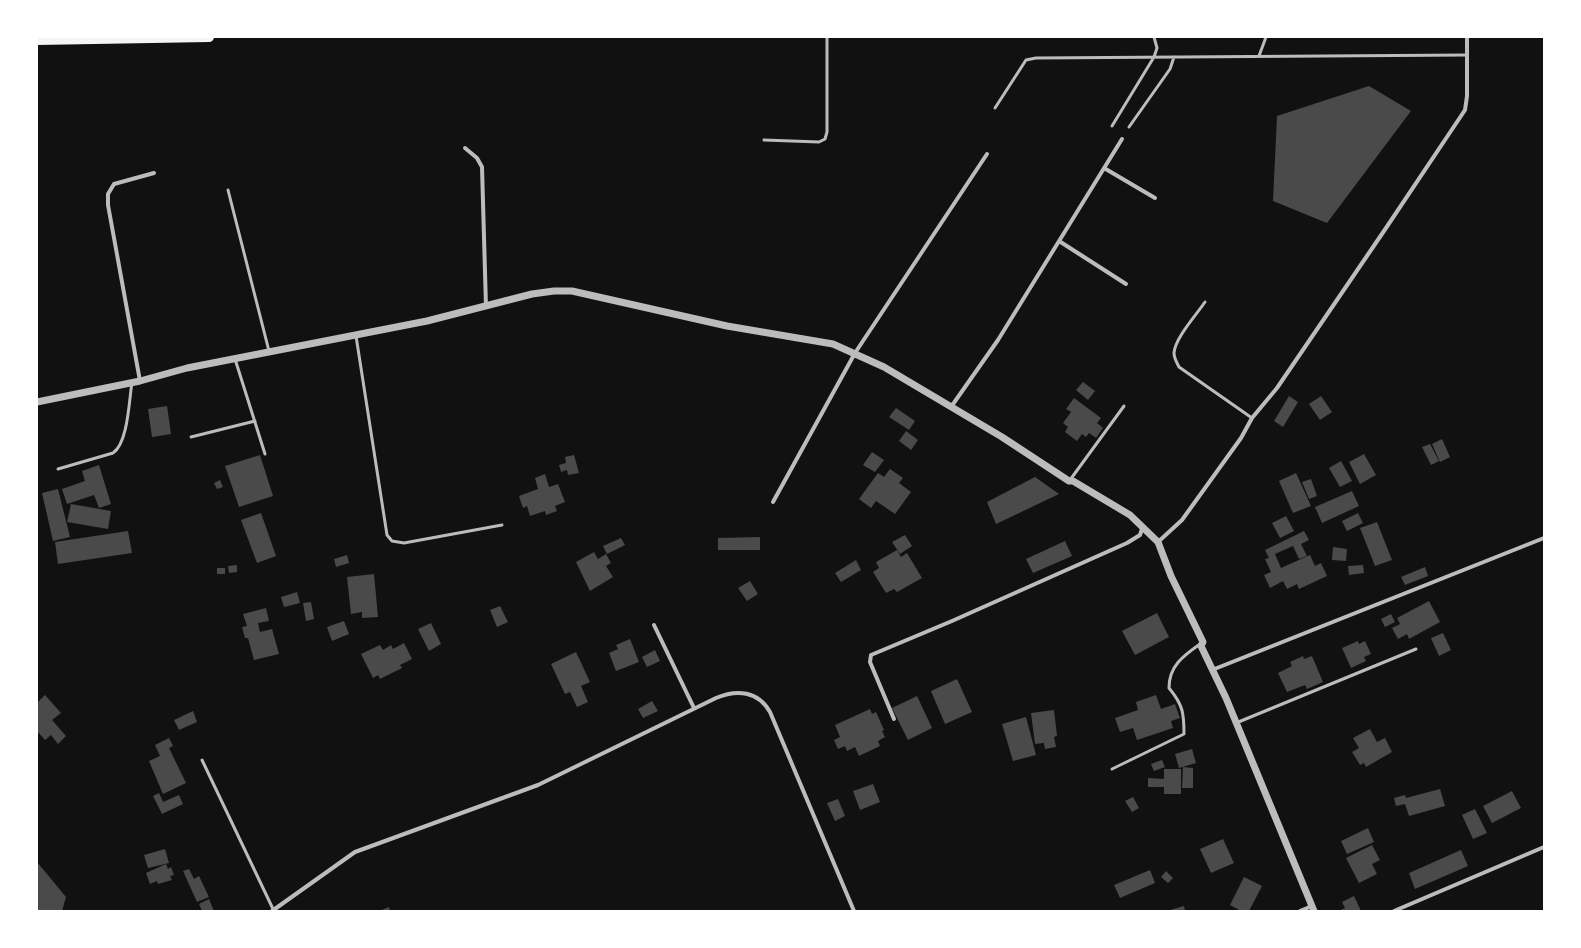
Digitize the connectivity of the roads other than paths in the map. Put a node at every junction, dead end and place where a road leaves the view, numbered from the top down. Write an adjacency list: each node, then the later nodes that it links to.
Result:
1 (209, 37): 6 (main road)
2 (827, 37): 15 (lane)
3 (1154, 37): 10 (lane)
4 (1266, 37): 9 (lane)
5 (1467, 37): 7 (street)
6 (37, 40)
7 (1467, 55): 9 (lane); 35 (street)
8 (1174, 56): 9 (lane); 10 (lane); 13 (lane)
9 (1259, 56)
10 (1154, 57): 11 (lane); 12 (lane)
11 (995, 108)
12 (1112, 126)
13 (1129, 127)
14 (1122, 139): 18 (street)
15 (764, 140)
16 (466, 148): 25 (street)
17 (987, 154): 28 (street)
18 (1104, 168): 21 (street); 22 (street)
19 (154, 173): 30 (street)
20 (228, 190): 27 (lane)
21 (1155, 198)
22 (1059, 241): 23 (street); 34 (street)
23 (1126, 284)
24 (1205, 302): 35 (lane)
25 (486, 307): 26 (street); 28 (street)
26 (356, 336): 27 (street); 42 (lane)
27 (270, 352): 29 (street)
28 (855, 353): 34 (street); 41 (street)
29 (235, 360): 30 (street); 36 (lane)
30 (140, 381): 31 (street)
31 (132, 382): 32 (street); 39 (lane)
32 (37, 402)
33 (1124, 406): 40 (lane)
34 (951, 407): 40 (street)
35 (1252, 418): 45 (street)
36 (255, 421): 37 (lane); 38 (lane)
37 (191, 437)
38 (265, 454)
39 (58, 469)
40 (1069, 482): 43 (street)
41 (773, 502)
42 (502, 525)
43 (1143, 525): 45 (street); 51 (street)
44 (1544, 538): 49 (street)
45 (1158, 542): 47 (street)
46 (654, 625): 50 (street)
47 (1204, 642): 49 (street); 54 (lane)
48 (1416, 649): 52 (lane)
49 (1212, 670): 52 (street)
50 (694, 708): 57 (street); 58 (street)
51 (894, 719)
52 (1236, 723): 56 (street)
53 (202, 760): 57 (lane)
54 (1112, 769)
55 (1544, 848): 60 (street)
56 (1313, 909): 59 (street)
57 (272, 910)
58 (854, 911)
59 (1300, 911)
60 (1394, 911)

